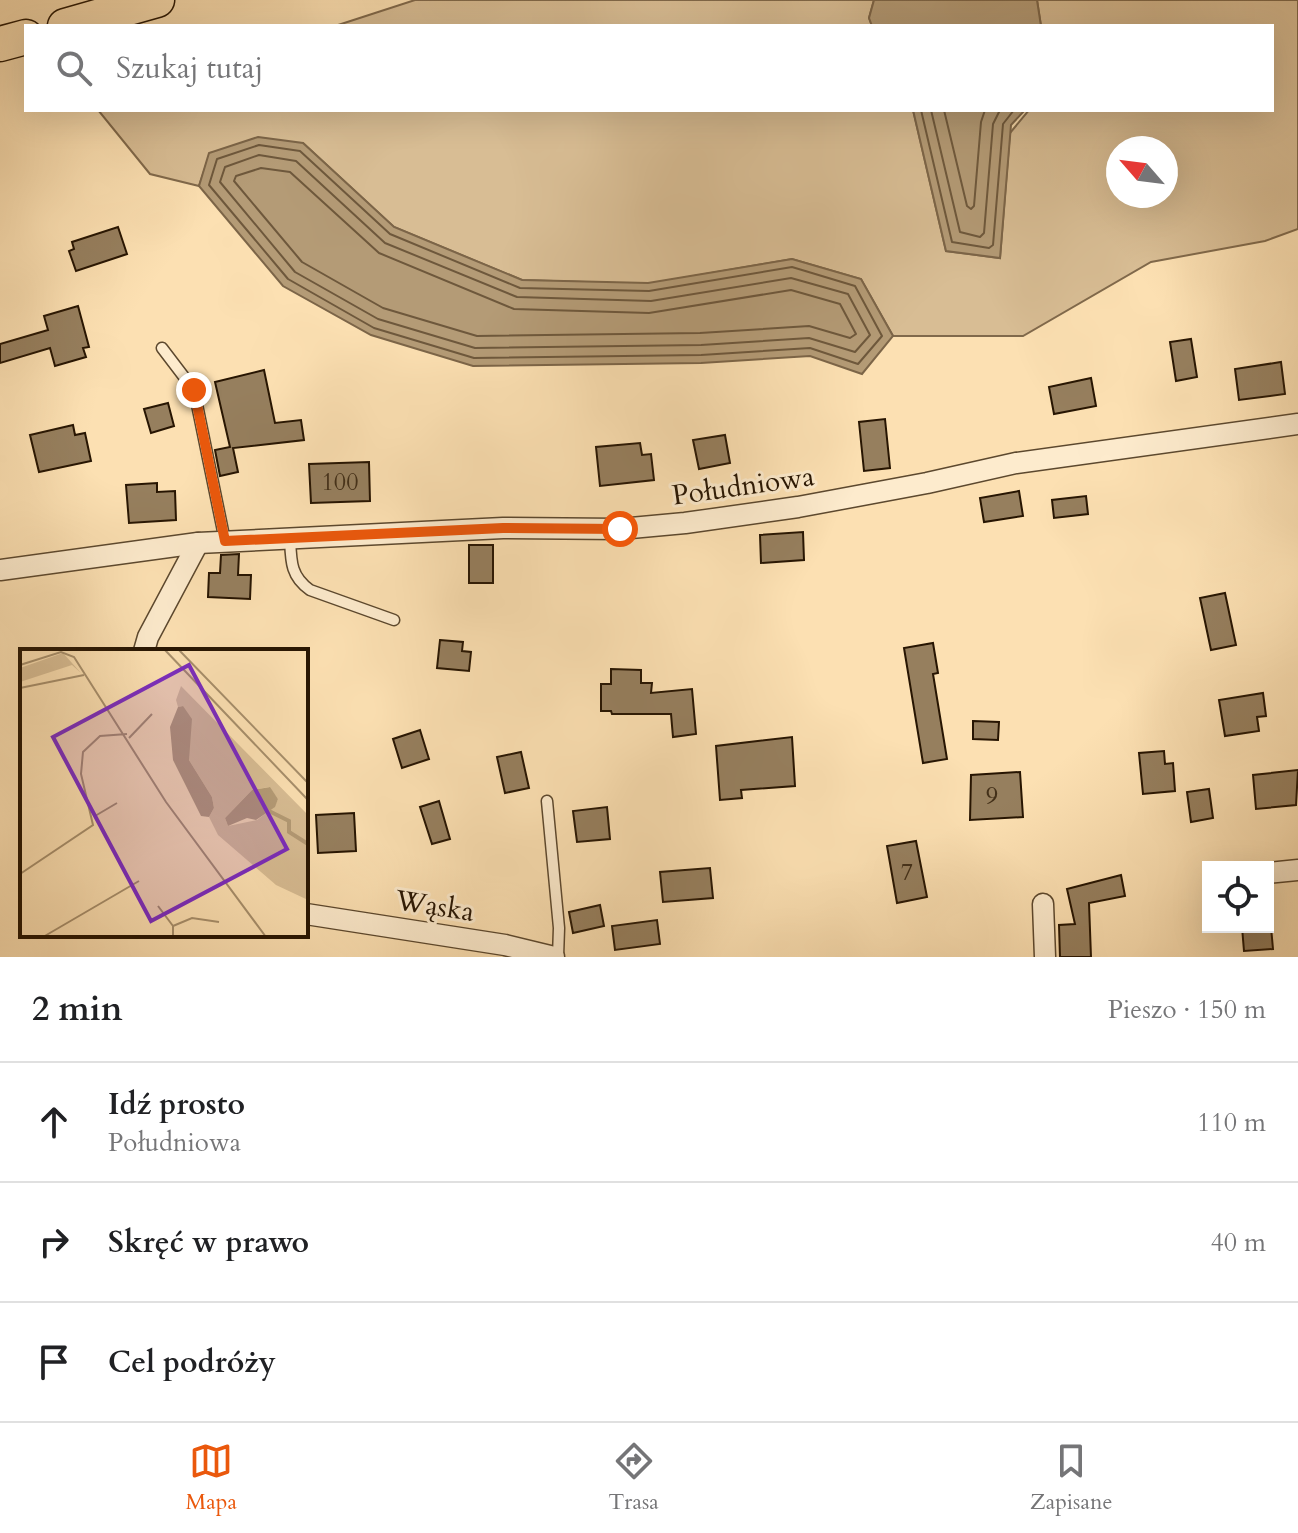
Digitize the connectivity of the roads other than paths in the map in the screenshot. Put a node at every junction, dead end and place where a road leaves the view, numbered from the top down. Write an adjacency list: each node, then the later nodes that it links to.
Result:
1 (157, 0): 2 (main road)
2 (72, 24)
3 (24, 38): 4 (main road)
4 (0, 44)
5 (162, 348): 8 (lane)
6 (1298, 424): 7 (street, Południowa)
7 (290, 537): 8 (street, Południowa); 11 (lane)
8 (225, 541): 9 (street, Południowa)
9 (198, 543): 10 (street, Południowa); 12 (street)
10 (0, 570)
11 (394, 620)
12 (145, 649)
13 (547, 801): 18 (lane)
14 (1298, 870): 15 (street)
15 (1274, 872)
16 (1043, 904): 19 (street)
17 (308, 914): 18 (street, Wąska)
18 (556, 957)
19 (1045, 957)

